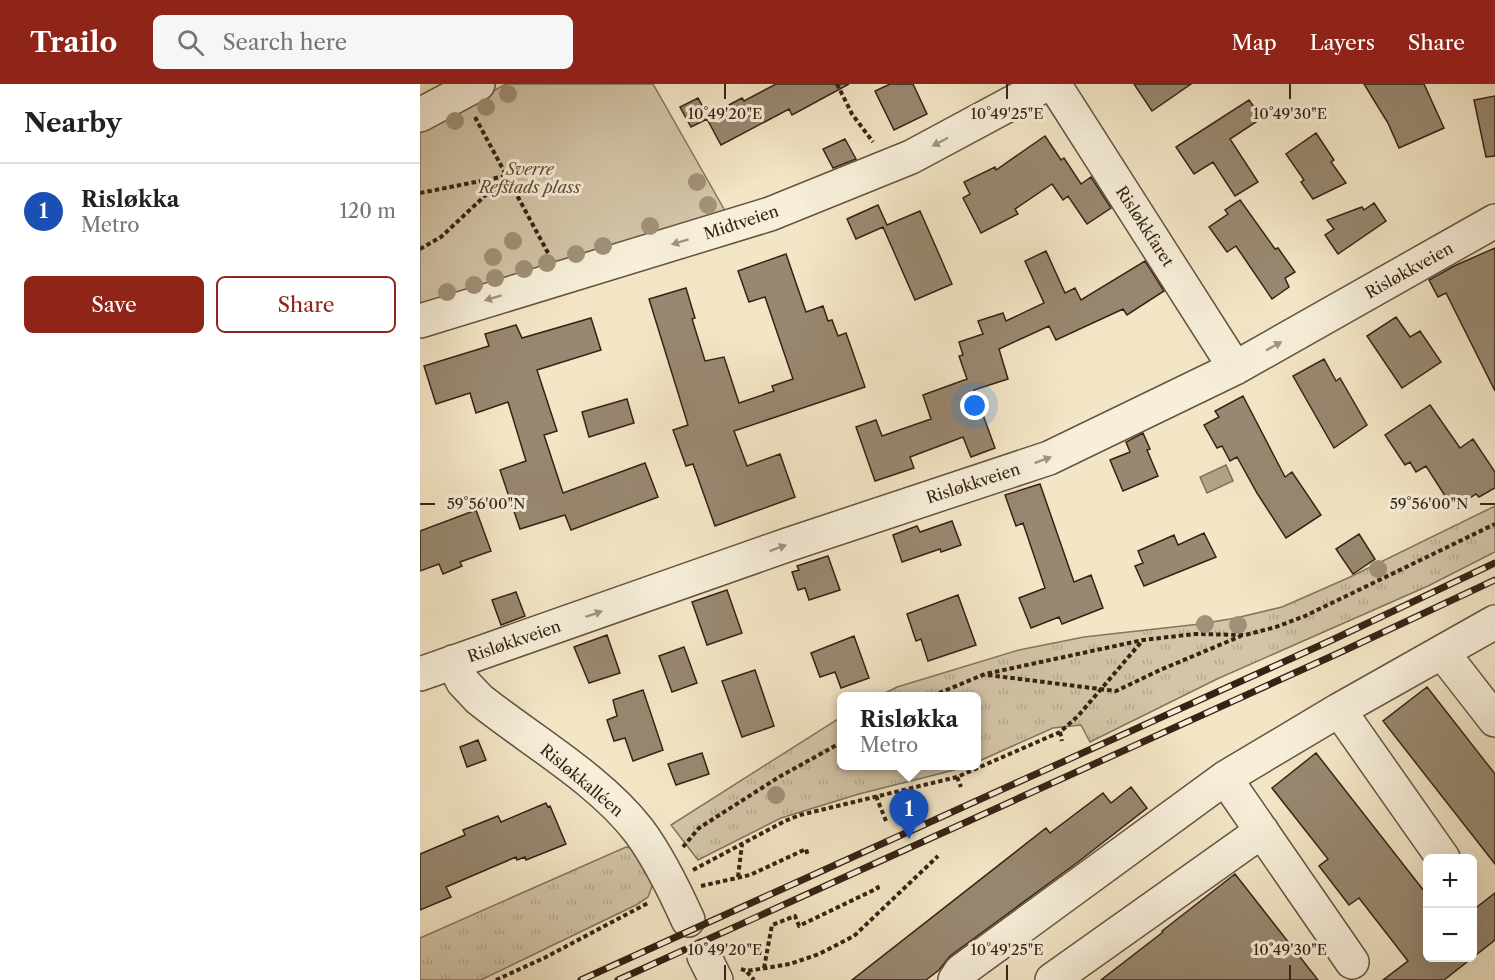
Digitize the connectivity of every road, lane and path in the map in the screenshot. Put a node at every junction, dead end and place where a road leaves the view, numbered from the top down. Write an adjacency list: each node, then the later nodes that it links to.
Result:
1 (837, 84): 6 (path)
2 (1047, 84): 6 (street, Midtveien, one-way to 6)
3 (1054, 84): 13 (street, Risløkkfaret)
4 (470, 89): 5 (street); 7 (path)
5 (420, 115)
6 (890, 165): 11 (street, Midtveien, one-way to 11)
7 (507, 176): 8 (path); 10 (path); 11 (path)
8 (420, 193)
9 (1495, 221): 13 (street, Risløkkveien, one-way to 9)
10 (420, 249)
11 (561, 277): 12 (street, Midtveien, one-way to 12)
12 (420, 321)
13 (1235, 368): 19 (street, Risløkkveien, one-way to 13)
14 (1495, 524): 16 (path)
15 (1495, 622): 18 (street)
16 (1244, 635): 17 (path); 21 (path)
17 (1143, 640): 20 (path); 21 (path)
18 (1442, 652): 23 (street); 24 (street)
19 (430, 667): 42 (street, Risløkkalléen)
20 (985, 674): 21 (path); 22 (path)
21 (1101, 689): 25 (path)
22 (942, 692)
23 (1339, 710): 31 (street); 37 (street)
24 (1495, 720)
25 (1060, 732): 26 (path); 28 (path)
26 (1062, 741)
27 (837, 745): 42 (path)
28 (981, 767)
29 (973, 770): 30 (path)
30 (957, 777): 32 (path); 33 (path)
31 (1225, 778): 35 (street); 49 (street)
32 (961, 787)
33 (876, 796): 34 (path); 36 (path)
34 (886, 821)
35 (1262, 831): 43 (street); 50 (street)
36 (742, 844): 40 (path); 42 (path)
37 (1440, 854)
38 (808, 856): 40 (path)
39 (938, 856): 45 (path)
40 (738, 878): 42 (path)
41 (876, 884): 45 (path)
42 (673, 890): 47 (path)
43 (1352, 962)
44 (720, 968): 46 (path)
45 (764, 968): 46 (path)
46 (747, 971): 48 (path)
47 (496, 980)
48 (754, 980)
49 (955, 980)
50 (1052, 980)

